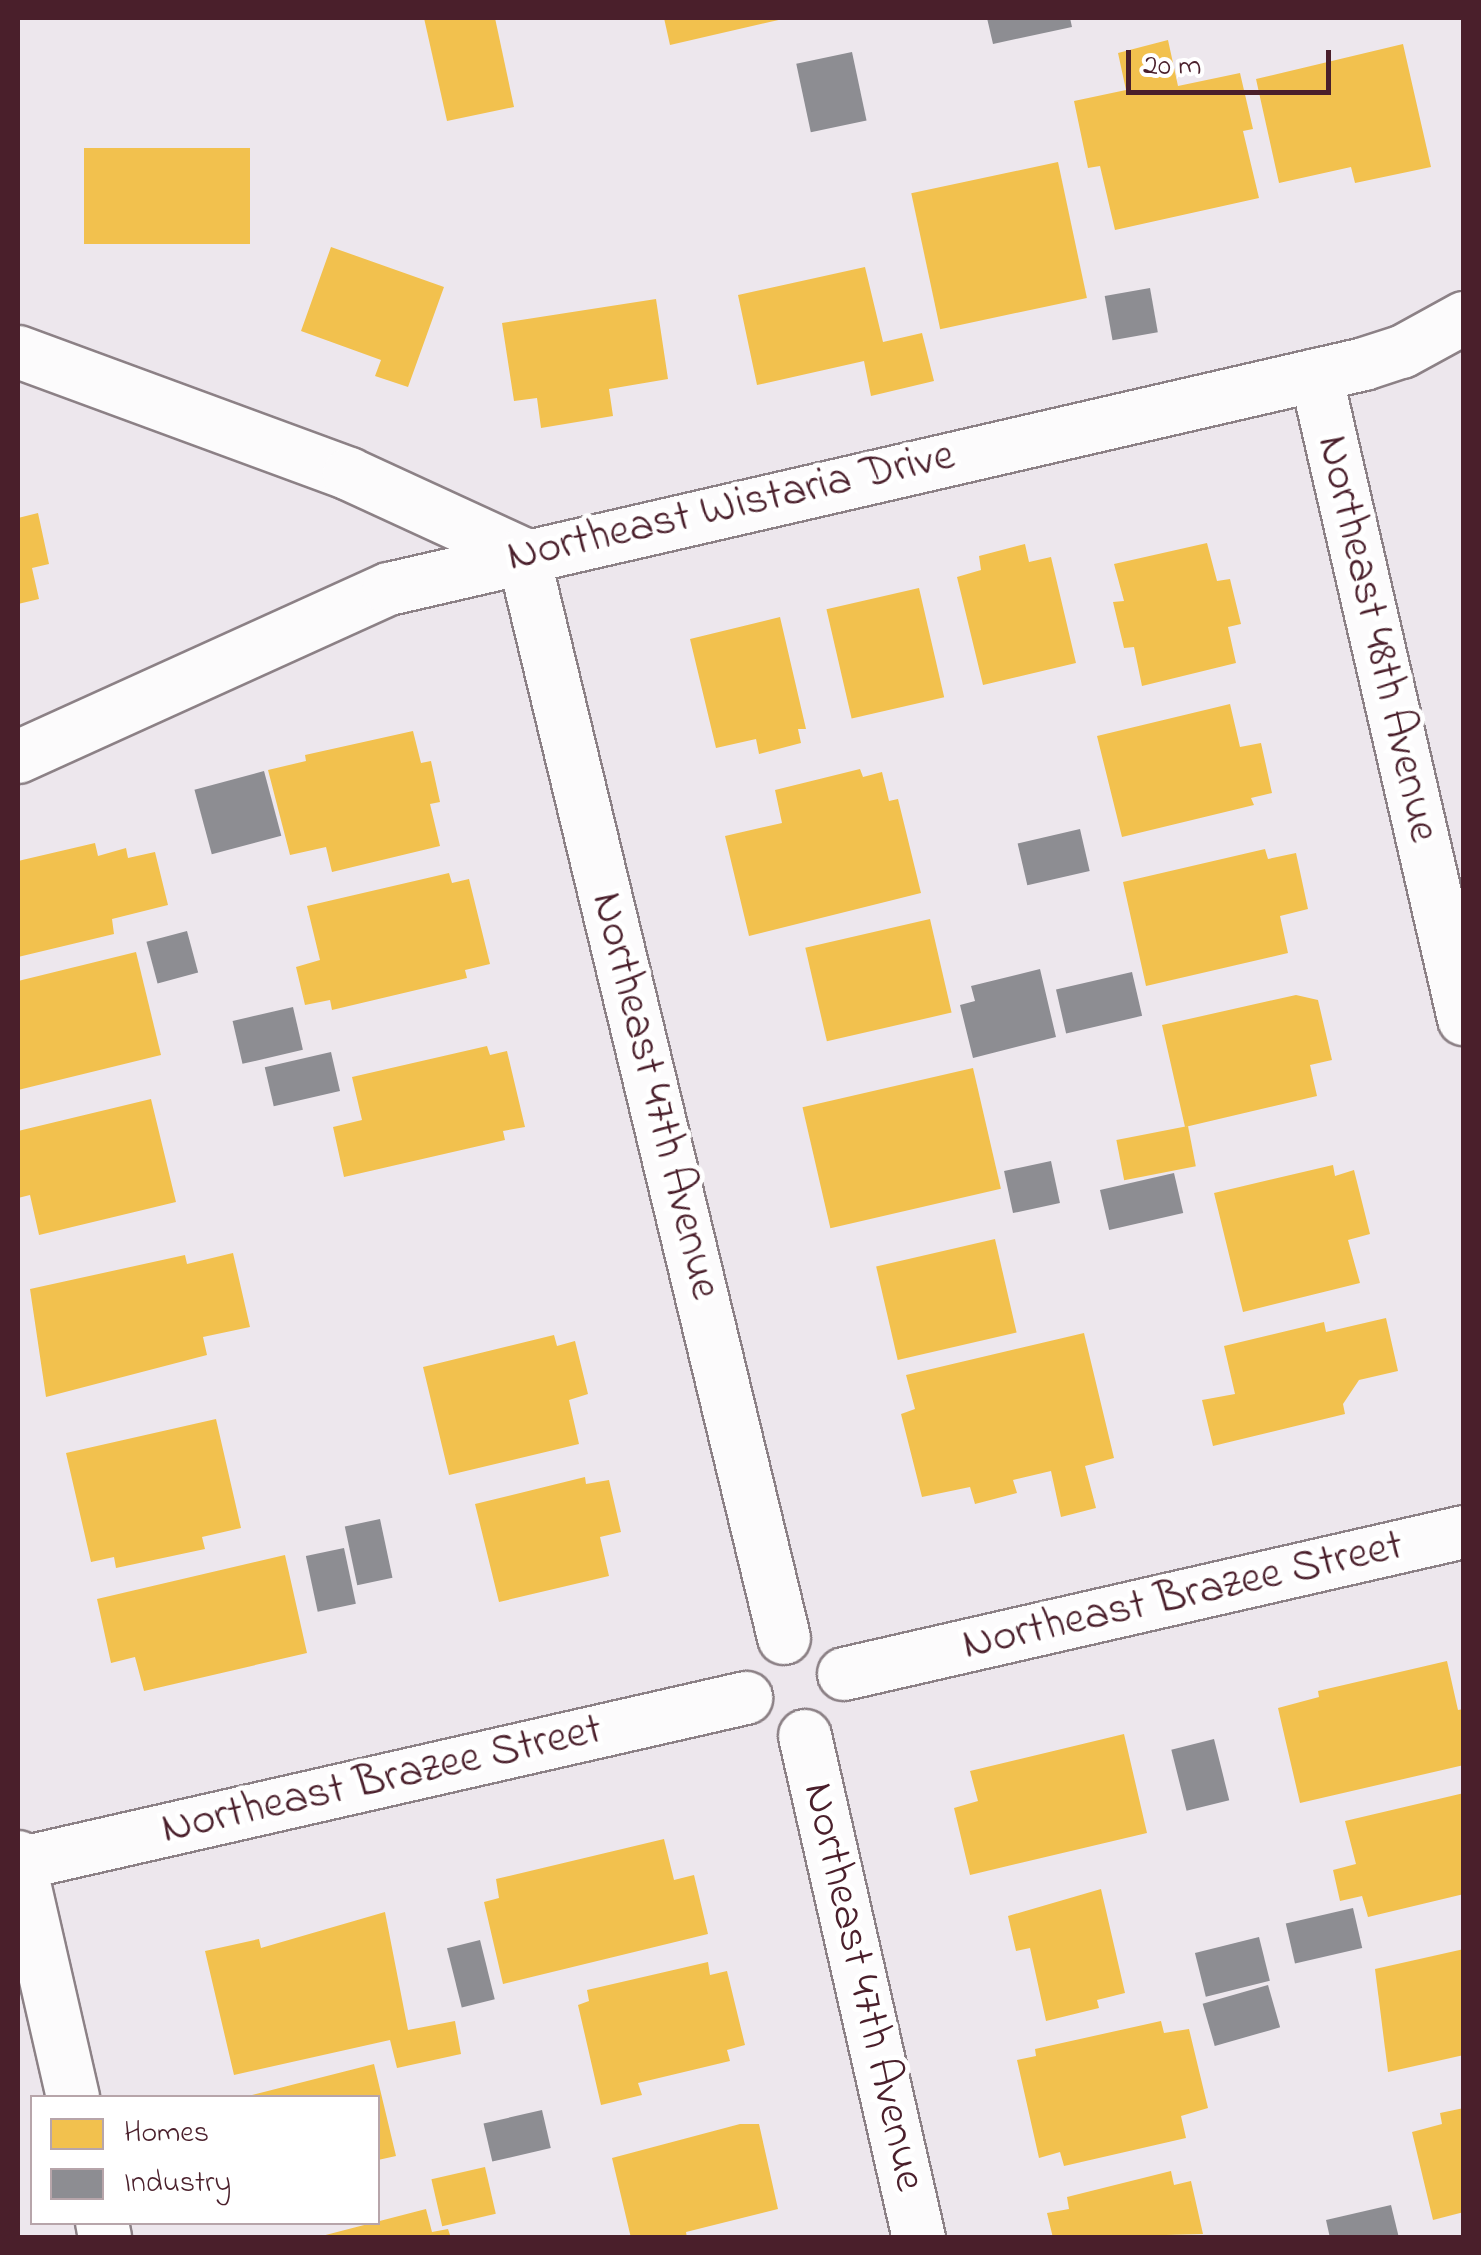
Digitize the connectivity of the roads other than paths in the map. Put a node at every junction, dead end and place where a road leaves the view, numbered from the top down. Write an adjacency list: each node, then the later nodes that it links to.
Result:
1 (1464, 318): 3 (street, Northeast Wistaria Drive)
2 (18, 352): 4 (street)
3 (1316, 376): 4 (street, Northeast Wistaria Drive); 6 (street, Northeast 48th Avenue)
4 (523, 554): 5 (street, Northeast Wistaria Drive); 8 (street, Northeast 47th Avenue)
5 (18, 757)
6 (1464, 1019)
7 (1464, 1532): 9 (street, Northeast Brazee Street)
8 (784, 1638): 9 (street); 10 (street)
9 (844, 1674): 11 (street)
10 (746, 1698): 11 (street); 12 (street, Northeast Brazee Street)
11 (805, 1736): 14 (street, Northeast 47th Avenue)
12 (18, 1861): 13 (street)
13 (72, 2095)
14 (918, 2238)

